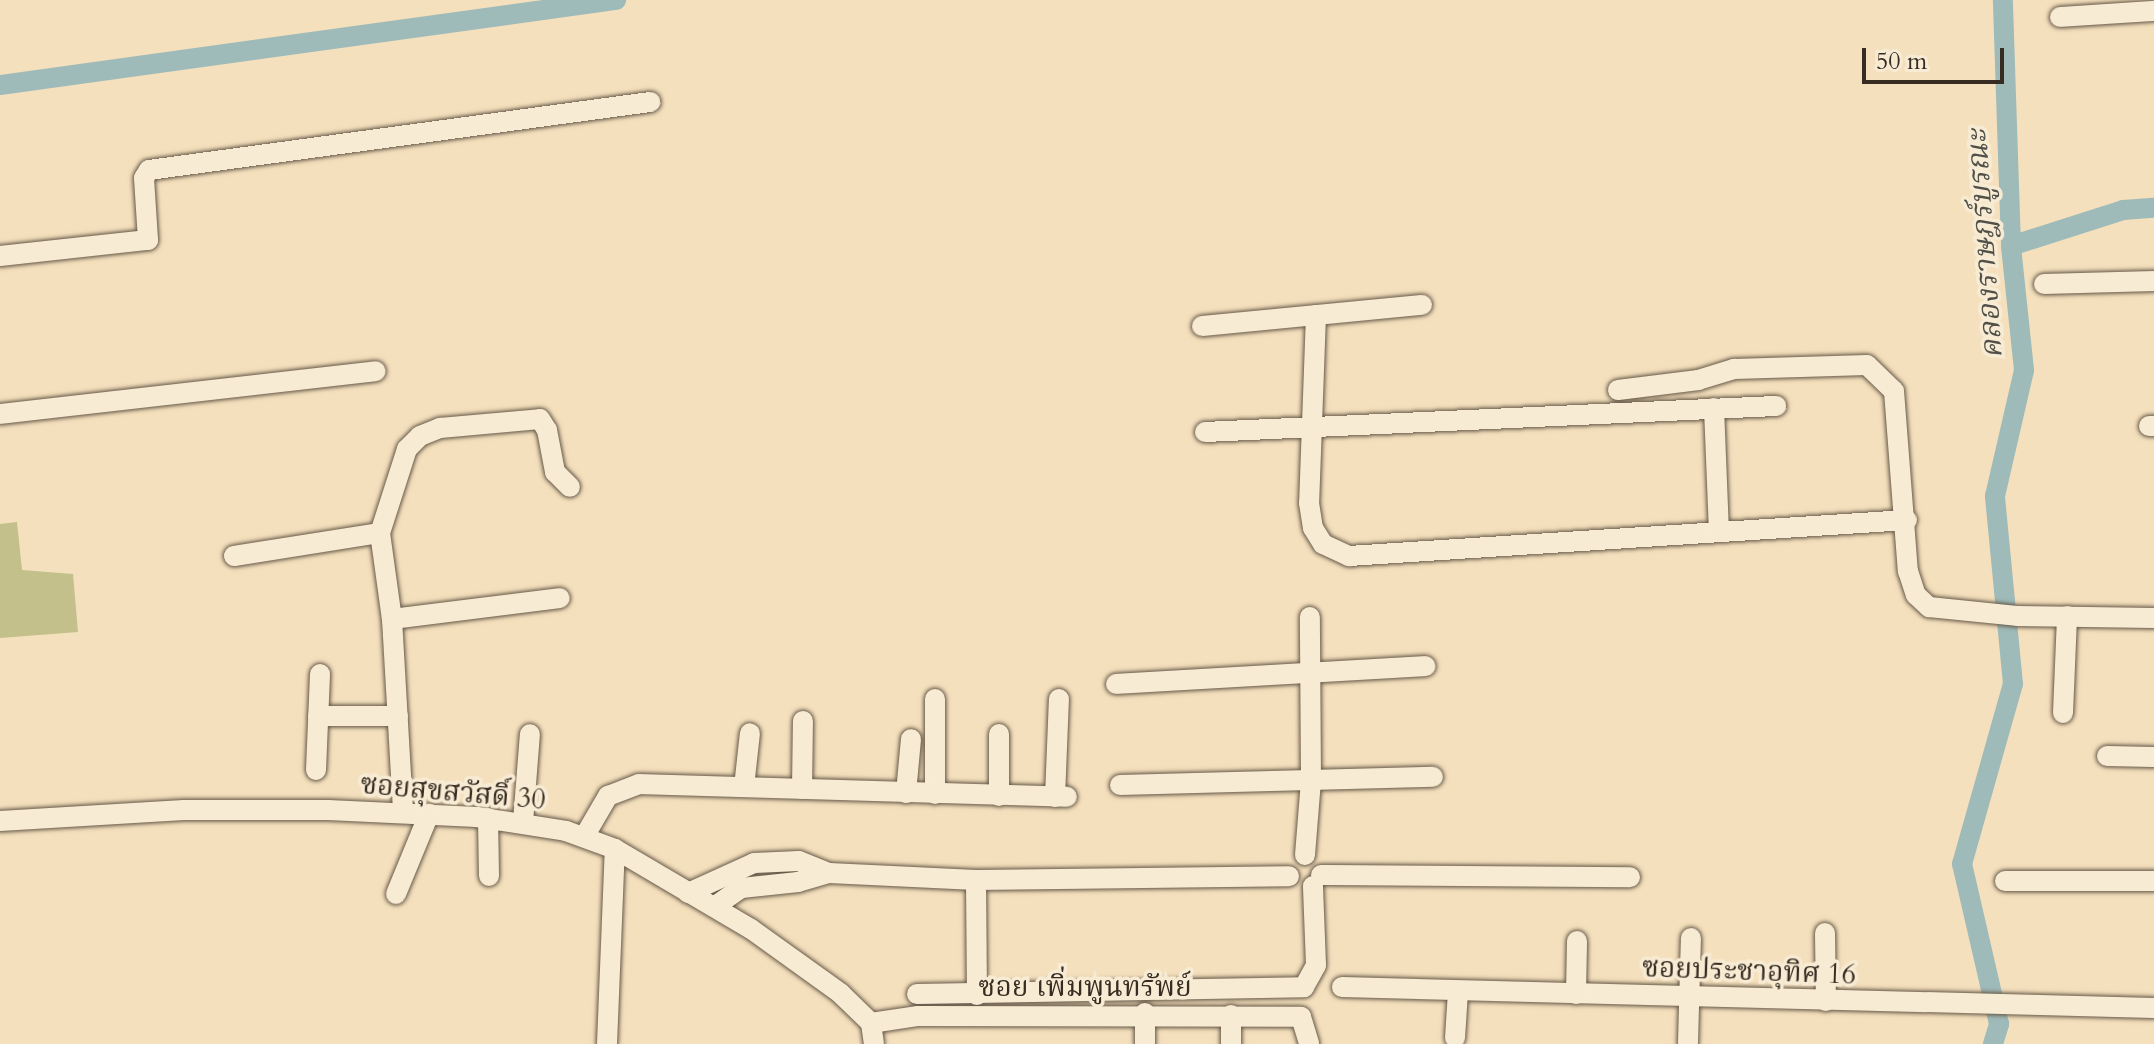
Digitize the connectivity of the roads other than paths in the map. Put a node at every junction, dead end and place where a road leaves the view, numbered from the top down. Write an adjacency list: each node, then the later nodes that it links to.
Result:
1 (2154, 11): 2 (street)
2 (2060, 17)
3 (650, 102): 4 (street)
4 (0, 256)
5 (2154, 281): 6 (street)
6 (2044, 284)
7 (1422, 305): 8 (street)
8 (1316, 315): 9 (street); 15 (street)
9 (1202, 326)
10 (376, 371): 14 (street)
11 (1618, 390): 18 (street)
12 (1776, 406): 13 (street)
13 (1714, 408): 15 (street); 19 (street)
14 (0, 414)
15 (1315, 428): 16 (street); 19 (street)
16 (1205, 432)
17 (570, 487): 20 (street)
18 (1907, 520): 19 (street); 23 (street)
19 (1719, 530)
20 (380, 533): 21 (street); 26 (street)
21 (234, 556)
22 (560, 598): 26 (street)
23 (2067, 616): 25 (street); 33 (street)
24 (1310, 617): 29 (street)
25 (2154, 618)
26 (392, 619): 35 (street)
27 (1425, 666): 29 (street)
28 (320, 674): 34 (street)
29 (1312, 676): 30 (street); 45 (street)
30 (1116, 684)
31 (935, 699): 50 (street)
32 (1059, 699): 51 (street)
33 (2063, 713)
34 (318, 716): 35 (street); 43 (street)
35 (398, 716): 52 (street)
36 (803, 721): 48 (street)
37 (750, 733): 47 (street)
38 (530, 734): 56 (street)
39 (999, 734): 51 (street)
40 (911, 739): 49 (street)
41 (2107, 756): 42 (street)
42 (2154, 757)
43 (316, 770)
44 (1433, 777): 45 (street)
45 (1311, 780): 46 (street); 59 (street)
46 (1120, 785)
47 (744, 787): 48 (street); 57 (street)
48 (802, 789): 49 (street)
49 (906, 793): 50 (street)
50 (935, 794): 51 (street)
51 (999, 796)
52 (403, 812): 53 (street, ซอยสุขสวัสดิ์ 30); 55 (street, ซอยสุขสวัสดิ์ 30)
53 (429, 814): 54 (street, ซอยสุขสวัสดิ์ 30); 69 (street)
54 (488, 818): 56 (street, ซอยสุขสวัสดิ์ 30); 61 (street)
55 (0, 821)
56 (523, 822): 57 (street, ซอยสุขสวัสดิ์ 30)
57 (584, 837): 58 (street, ซอยสุขสวัสดิ์ 30)
58 (615, 849): 68 (street, ซอยสุขสวัสดิ์ 30); 87 (street)
59 (1305, 855): 62 (street); 65 (street)
60 (829, 873): 64 (street); 68 (street); 70 (street)
61 (489, 876)
62 (1289, 876): 64 (street); 65 (street)
63 (1630, 877): 65 (street)
64 (976, 880): 78 (street)
65 (1317, 880): 78 (street)
66 (2005, 881): 67 (street)
67 (2154, 881)
68 (688, 893): 70 (street, ซอยสุขสวัสดิ์ 30)
69 (396, 894)
70 (714, 907): 84 (street, ซอยสุขสวัสดิ์ 30)
71 (1825, 933): 80 (street)
72 (1691, 938): 79 (street)
73 (1577, 941): 77 (street)
74 (1342, 987): 75 (street, ซอยประชาอุทิศ 16)
75 (1458, 991): 77 (street, ซอยประชาอุทิศ 16); 85 (street)
76 (917, 994): 78 (street)
77 (1576, 994): 79 (street, ซอยประชาอุทิศ 16)
78 (977, 995)
79 (1689, 997): 80 (street, ซอยประชาอุทิศ 16); 86 (street)
80 (1826, 1001): 81 (street, ซอยประชาอุทิศ 16)
81 (2154, 1008)
82 (1145, 1013): 83 (street, ซอย เพิ่มพูนทรัพย์); 84 (street, ซอย เพิ่มพูนทรัพย์); 89 (street)
83 (1231, 1015): 90 (street); 91 (street, ซอย เพิ่มพูนทรัพย์)
84 (871, 1023): 88 (street)
85 (1455, 1038)
86 (1688, 1043)
87 (607, 1044)
88 (874, 1044)
89 (1145, 1044)
90 (1231, 1044)
91 (1309, 1044)

